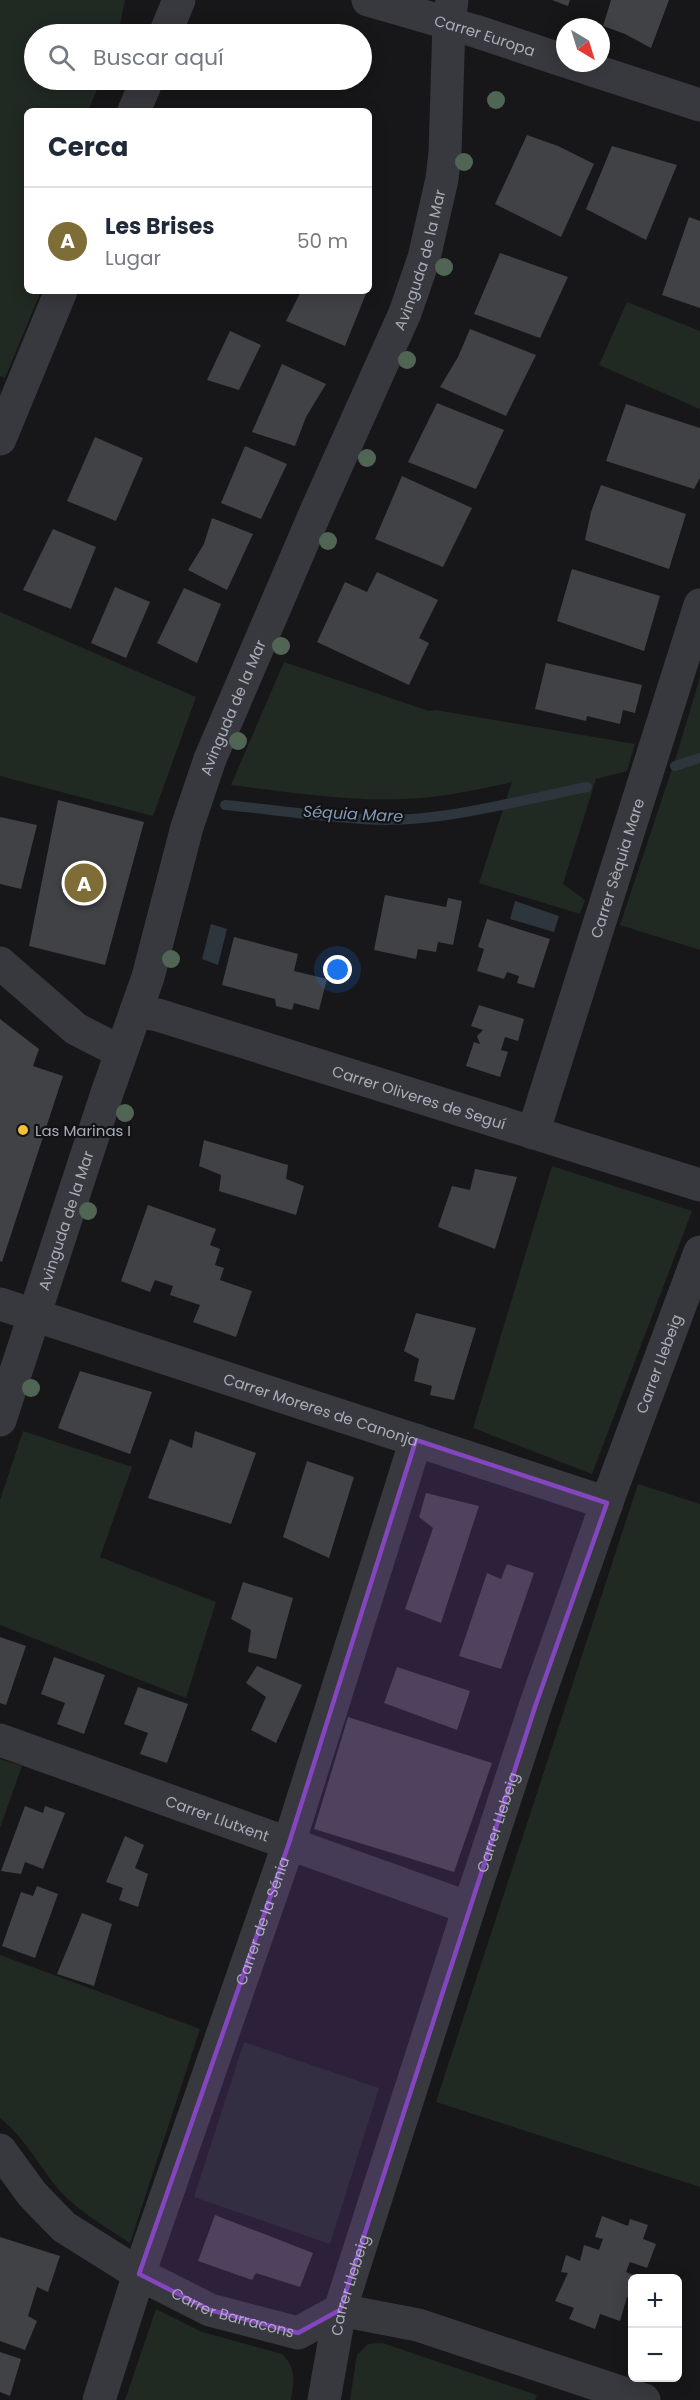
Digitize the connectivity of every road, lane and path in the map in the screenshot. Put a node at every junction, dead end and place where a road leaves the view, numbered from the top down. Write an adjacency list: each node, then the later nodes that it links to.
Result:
1 (179, 0): 4 (street)
2 (368, 0): 3 (street, Carrer Europa)
3 (451, 12): 5 (street, Carrer Europa); 14 (street, Avinguda de la Mar)
4 (169, 24)
5 (556, 57)
6 (599, 72): 8 (street)
7 (143, 90): 9 (street)
8 (700, 105)
9 (135, 108)
10 (60, 294): 11 (street)
11 (0, 439)
12 (700, 605): 16 (street, Carrer Sèquia Mare)
13 (0, 963): 15 (street)
14 (136, 1011): 15 (street, Avinguda de la Mar); 16 (street, Carrer Oliveres de Seguí)
15 (121, 1052): 20 (street, Avinguda de la Mar)
16 (533, 1134): 17 (street, Carrer Oliveres de Seguí)
17 (700, 1185)
18 (700, 1252): 23 (street, Carrer Llebeig)
19 (0, 1304): 20 (street, Carrer Moreres de Canonja)
20 (35, 1315): 21 (street, Avinguda de la Mar); 22 (street, Carrer Moreres de Canonja)
21 (0, 1420)
22 (416, 1440): 23 (street, Carrer Moreres de Canonja); 25 (street, Carrer de la Sénia)
23 (607, 1503): 26 (street, Carrer Llebeig)
24 (0, 1740): 25 (street, Carrer Llutxent)
25 (289, 1843): 26 (street, Carrer Llutxent); 28 (street, Carrer de la Sénia)
26 (469, 1908): 29 (street, Carrer Llebeig)
27 (0, 2150): 28 (street, Carrer Barracons)
28 (139, 2274): 29 (street, Carrer Barracons); 30 (street, Carrer de la Sénia)
29 (340, 2310): 31 (street, Carrer Llebeig); 32 (street)
30 (99, 2400)
31 (324, 2400)
32 (644, 2400)

